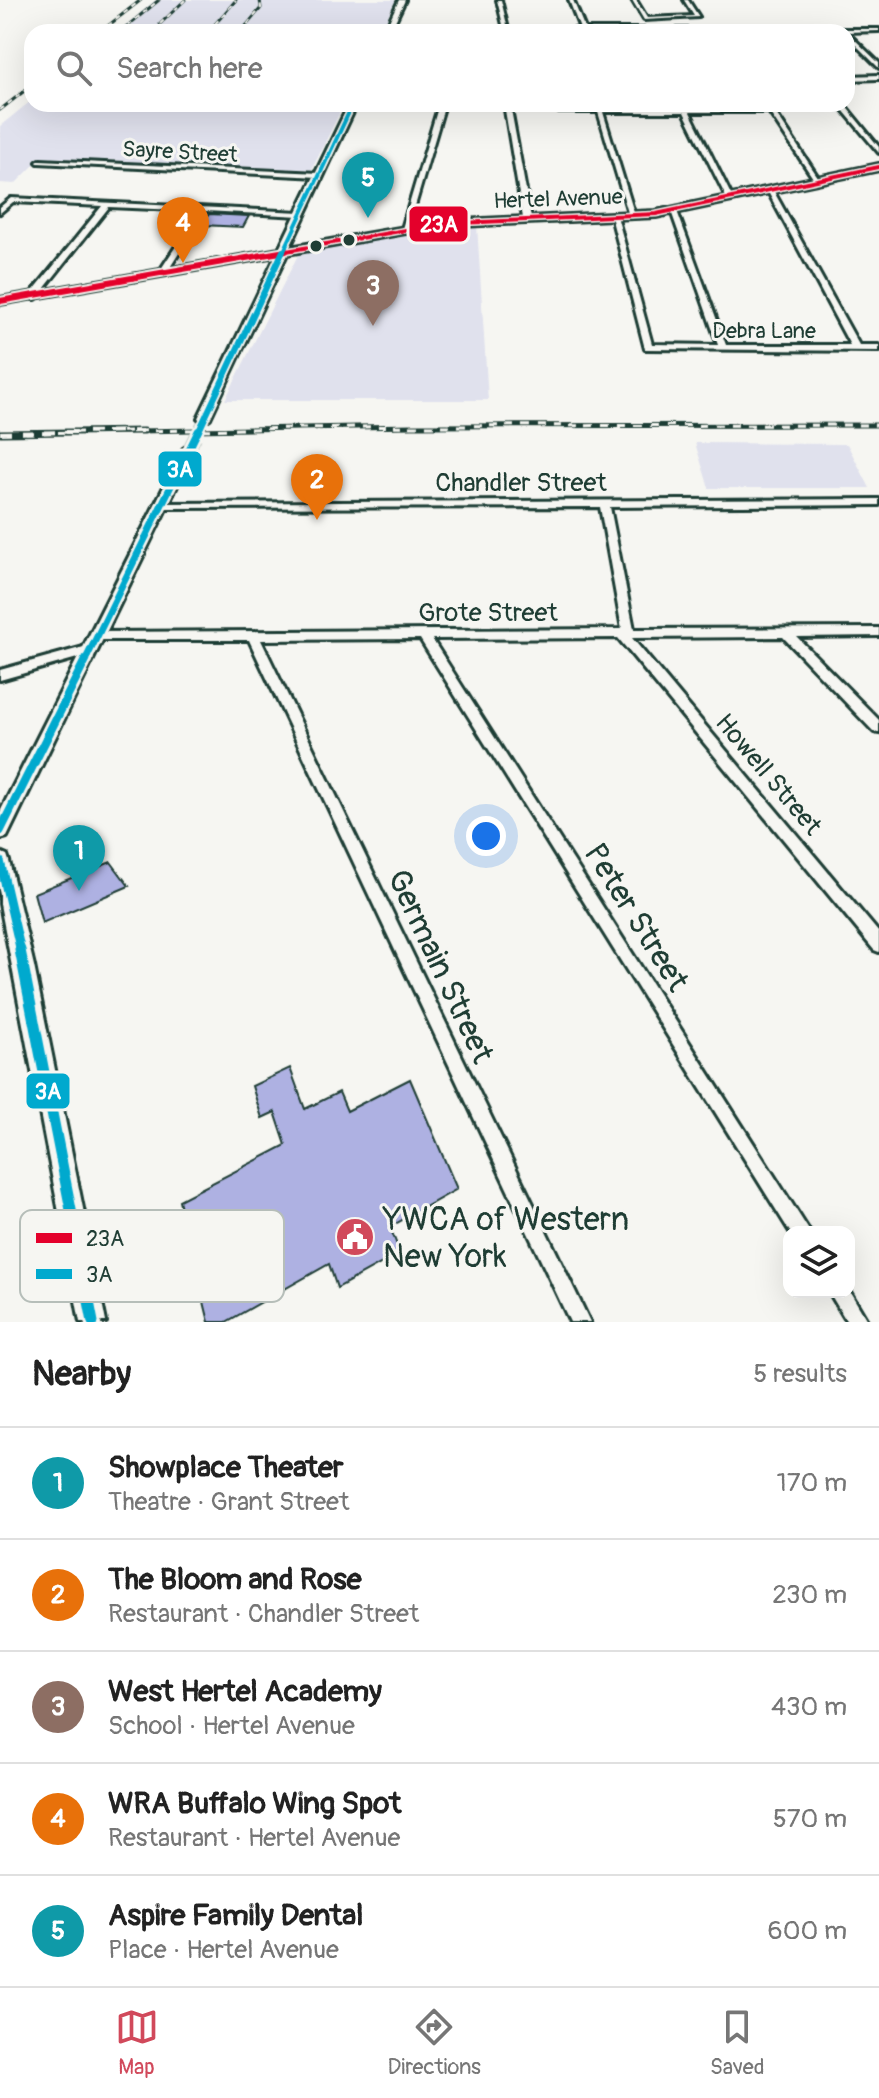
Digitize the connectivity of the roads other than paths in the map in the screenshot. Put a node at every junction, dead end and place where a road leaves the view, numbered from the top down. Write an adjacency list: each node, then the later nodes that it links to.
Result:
1 (402, 0): 7 (street)
2 (499, 0): 8 (street)
3 (571, 0): 9 (street)
4 (634, 0): 6 (street)
5 (686, 0): 6 (street)
6 (646, 19): 10 (street)
7 (390, 24)
8 (505, 24)
9 (581, 24)
10 (649, 24)
11 (879, 30): 12 (street)
12 (855, 31)
13 (855, 41): 14 (street)
14 (879, 66)
15 (879, 77): 16 (street)
16 (855, 78)
17 (349, 112): 27 (street)
18 (440, 112): 39 (street)
19 (508, 112): 38 (street)
20 (601, 112): 37 (street)
21 (687, 112): 30 (street)
22 (772, 112): 28 (street)
23 (847, 112): 24 (street)
24 (879, 151)
25 (40, 162): 27 (street, Sayre Street)
26 (879, 167): 28 (street, Hertel Avenue)
27 (319, 175): 35 (street)
28 (817, 180): 29 (street, Hertel Avenue)
29 (770, 190): 30 (street, Hertel Avenue); 45 (street)
30 (730, 199): 34 (street, Hertel Avenue)
31 (107, 205): 32 (street); 33 (street); 42 (street)
32 (203, 210): 35 (street); 41 (street)
33 (0, 211)
34 (674, 211): 37 (street, Hertel Avenue); 44 (street)
35 (300, 214): 40 (street)
36 (614, 216): 37 (street, Hertel Avenue); 38 (street, Hertel Avenue); 44 (street, Debra Lane)
37 (632, 216)
38 (527, 218): 39 (street, Hertel Avenue)
39 (404, 230): 40 (street, Hertel Avenue)
40 (284, 250): 41 (street, Hertel Avenue); 47 (street)
41 (163, 272): 42 (street, Hertel Avenue)
42 (33, 297): 43 (street, Hertel Avenue)
43 (0, 301)
44 (723, 348): 45 (street, Debra Lane)
45 (856, 348): 46 (street, Debra Lane)
46 (879, 348)
47 (204, 418)
48 (189, 449): 51 (street)
49 (879, 502): 50 (street, Chandler Street)
50 (604, 503): 51 (street, Chandler Street); 54 (street, Howell Street)
51 (163, 506): 57 (street)
52 (785, 632): 53 (street, Grote Street); 54 (street, Grote Street); 59 (street)
53 (879, 632)
54 (625, 633): 55 (street, Grote Street); 63 (street, Howell Street)
55 (423, 634): 56 (street, Grote Street); 65 (street, Peter Street)
56 (253, 635): 57 (street, Grote Street); 69 (street, Germain Street)
57 (94, 643): 58 (street, Grote Street); 60 (street)
58 (0, 675)
59 (879, 728)
60 (8, 805): 61 (street)
61 (0, 831)
62 (0, 861): 64 (street)
63 (879, 945)
64 (71, 1210)
65 (797, 1226)
66 (843, 1298): 70 (street)
67 (89, 1302): 68 (street)
68 (93, 1322)
69 (580, 1322)
70 (858, 1322)

